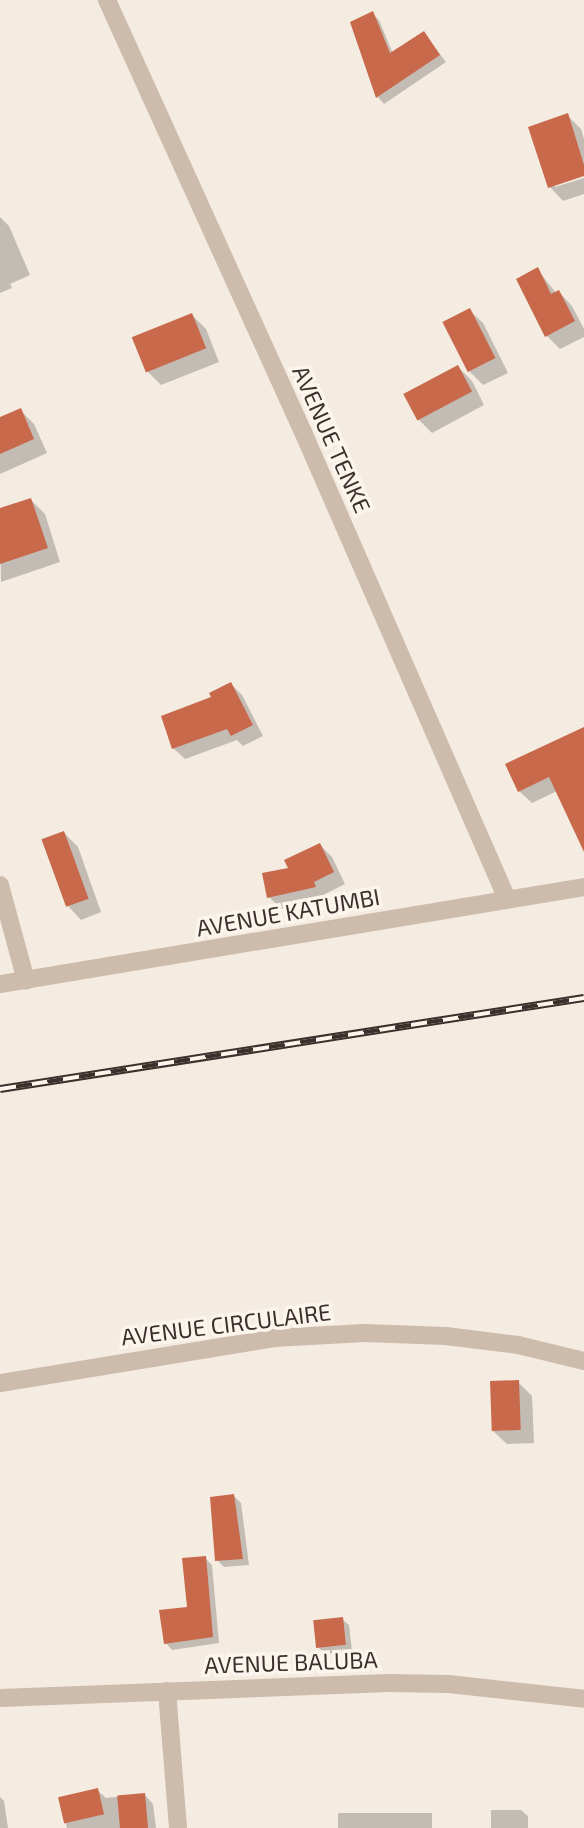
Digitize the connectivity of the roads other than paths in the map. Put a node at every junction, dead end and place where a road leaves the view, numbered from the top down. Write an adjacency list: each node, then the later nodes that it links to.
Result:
1 (107, 0): 4 (street, AVENUE TENKE)
2 (0, 885): 5 (street)
3 (584, 887): 4 (street, AVENUE KATUMBI)
4 (507, 899): 5 (street, AVENUE KATUMBI)
5 (26, 981): 6 (street, AVENUE KATUMBI)
6 (0, 985)
7 (584, 1361): 8 (street, AVENUE CIRCULAIRE)
8 (0, 1383)
9 (167, 1691): 10 (street, AVENUE BALUBA); 11 (street, AVENUE BALUBA); 12 (street)
10 (0, 1698)
11 (584, 1699)
12 (178, 1828)

